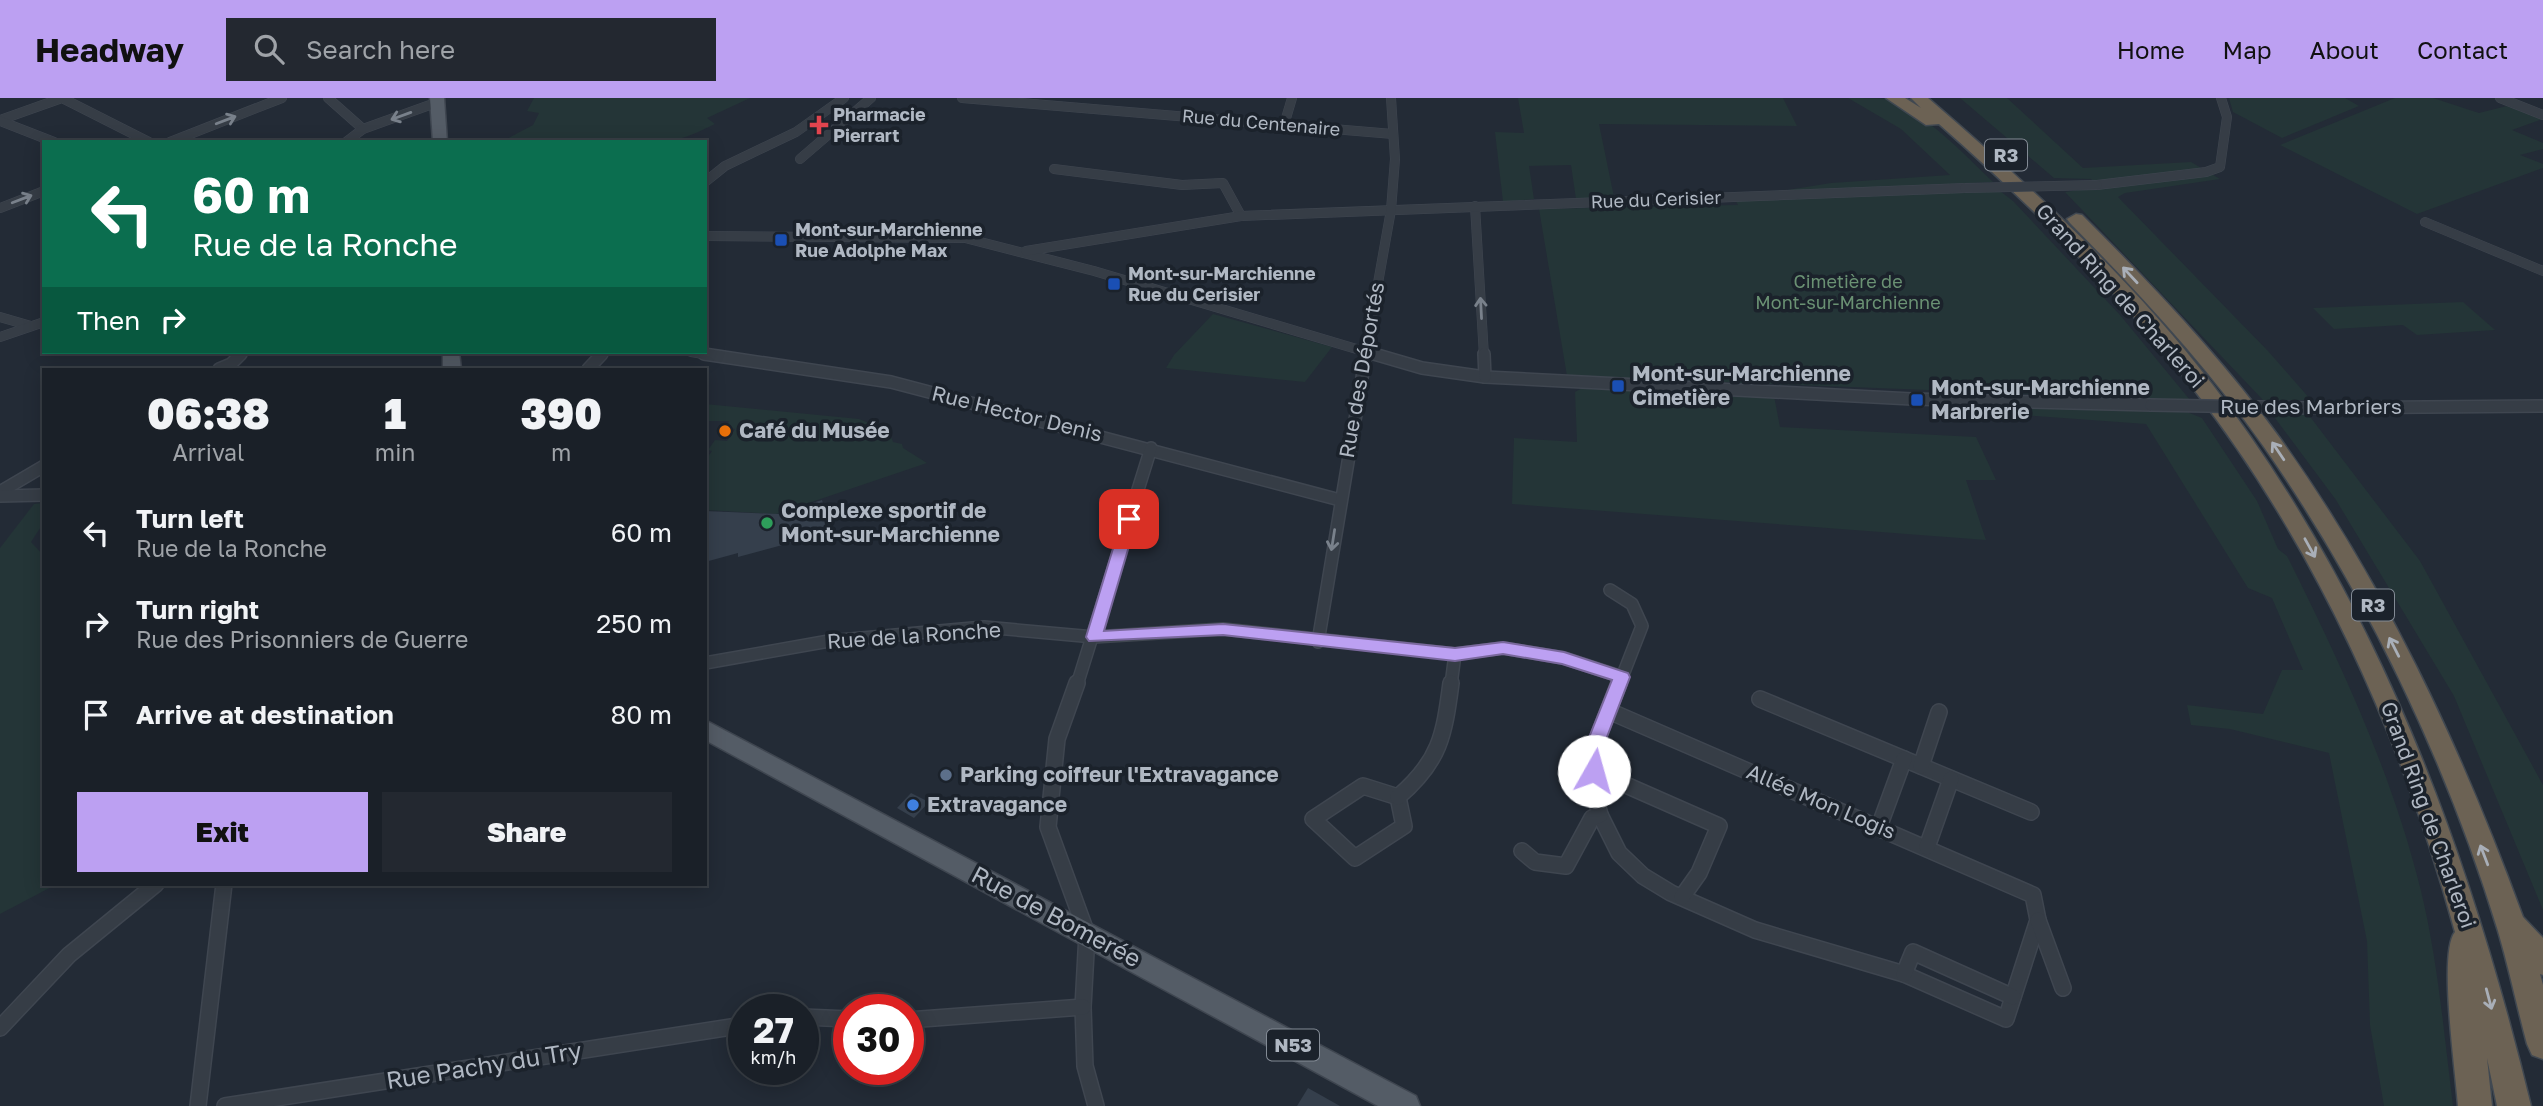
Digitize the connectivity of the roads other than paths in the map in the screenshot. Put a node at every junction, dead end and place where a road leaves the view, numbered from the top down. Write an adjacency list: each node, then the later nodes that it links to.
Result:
1 (282, 98): 25 (street, one-way to 1)
2 (328, 98): 19 (street)
3 (844, 98): 20 (street)
4 (871, 98): 22 (street)
5 (962, 98): 17 (street, Rue du Centenaire)
6 (1292, 98): 17 (street)
7 (1391, 98): 21 (street, Rue des Déportés)
8 (1894, 98): 18 (highway)
9 (1905, 98): 18 (highway)
10 (1919, 98): 29 (highway, Grand Ring de Charleroi / R3)
11 (1940, 98): 80 (highway, Grand Ring de Charleroi / R3, one-way to 11)
12 (2221, 98): 33 (street, Rue du Cerisier, bridge)
13 (2500, 98): 15 (street)
14 (438, 100): 19 (street, one-way to 19); 27 (main road)
15 (2543, 115)
16 (0, 121): 23 (street); 24 (street)
17 (1284, 125): 21 (street, Rue du Centenaire)
18 (1942, 127): 29 (highway)
19 (363, 129): 26 (street)
20 (796, 132): 22 (street); 31 (street)
21 (1393, 134): 35 (street, Rue des Déportés)
22 (823, 138): 28 (street)
23 (49, 140)
24 (145, 140)
25 (175, 140)
26 (349, 140)
27 (440, 140)
28 (800, 159)
29 (1993, 162): 79 (highway, Grand Ring de Charleroi / R3, one-way to 79)
30 (1054, 169): 36 (street)
31 (707, 180)
32 (42, 192): 34 (street, one-way to 32)
33 (1475, 206): 35 (street, Rue du Cerisier); 49 (street, one-way to 33)
34 (0, 208)
35 (1391, 210): 36 (street, Rue du Cerisier); 45 (street, Rue des Déportés)
36 (1241, 216): 39 (street, Rue du Cerisier)
37 (2425, 222): 40 (street)
38 (707, 236): 39 (street, Rue des Marbriers)
39 (1022, 252): 45 (street, Rue des Marbriers)
40 (2543, 271)
41 (0, 317): 43 (street)
42 (42, 323): 43 (street)
43 (32, 326): 44 (street)
44 (0, 337)
45 (1368, 353): 49 (street, Rue des Marbriers); 55 (street, Rue des Déportés)
46 (602, 354): 48 (street)
47 (704, 354): 51 (street, Rue Hector Denis)
48 (589, 368)
49 (1485, 377): 50 (street, Rue des Marbriers, bridge)
50 (2543, 406)
51 (1151, 449): 55 (street, Rue Hector Denis); 57 (street)
52 (42, 467): 53 (street)
53 (0, 494): 54 (street)
54 (42, 495)
55 (1339, 500): 58 (street, Rue des Déportés, one-way to 58)
56 (1610, 590): 61 (street)
57 (1094, 637): 58 (street, Rue de la Ronche); 60 (street, Rue de la Ronche); 82 (street)
58 (1318, 642): 59 (street, Rue de la Ronche)
59 (1455, 654): 61 (street, Rue de la Ronche); 70 (street)
60 (707, 663)
61 (1622, 677): 63 (street)
62 (1760, 699): 66 (street)
63 (1609, 711): 68 (street); 73 (street, Allée Mon Logis)
64 (1939, 712): 67 (street)
65 (707, 730): 82 (main road, Rue de Bomerée / N53)
66 (1904, 759): 67 (street); 73 (street)
67 (1921, 766): 69 (street)
68 (1594, 771): 72 (street); 78 (street)
69 (1951, 779): 71 (street); 74 (street)
70 (1398, 797): 70 (street)
71 (2031, 812)
72 (1600, 815): 75 (street); 78 (street)
73 (1879, 827): 74 (street, Allée Mon Logis)
74 (1927, 847): 81 (street, Allée Mon Logis)
75 (1522, 851)
76 (154, 886): 89 (street)
77 (224, 886): 92 (street)
78 (1682, 897): 84 (street)
79 (2465, 909): 96 (highway); 97 (highway, Grand Ring de Charleroi / R3, one-way to 97)
80 (2509, 919): 83 (highway); 91 (highway, Grand Ring de Charleroi / R3)
81 (2038, 920): 85 (street); 86 (street)
82 (1087, 934): 87 (street); 95 (main road, Rue de Bomerée / N53)
83 (2543, 961)
84 (1904, 974): 86 (street); 86 (street)
85 (2063, 988)
86 (2013, 997)
87 (1083, 1007): 88 (street); 94 (street)
88 (924, 1019)
89 (0, 1027)
90 (728, 1027): 93 (street, Rue Pachy du Try)
91 (2543, 1044)
92 (198, 1106)
93 (225, 1106)
94 (1096, 1106)
95 (1406, 1106)
96 (2475, 1106)
97 (2514, 1106)

